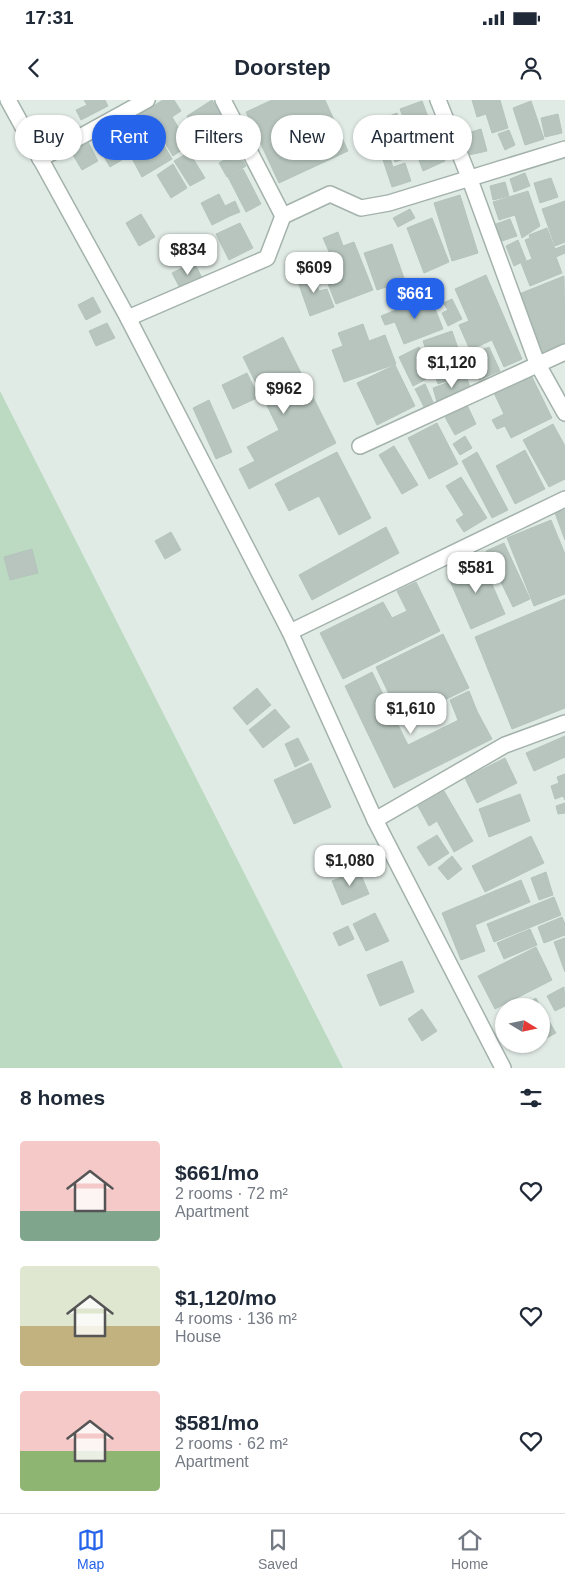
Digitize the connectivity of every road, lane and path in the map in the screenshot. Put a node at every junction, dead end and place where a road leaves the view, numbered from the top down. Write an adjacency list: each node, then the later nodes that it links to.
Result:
1 (8, 100): 5 (street)
2 (147, 100): 6 (street)
3 (223, 100): 10 (street)
4 (438, 100): 9 (street)
5 (16, 115)
6 (82, 136)
7 (565, 149): 9 (street)
8 (41, 160): 11 (street)
9 (469, 177): 10 (street); 13 (street)
10 (283, 216): 11 (street)
11 (128, 318): 17 (street)
12 (565, 352): 13 (street)
13 (537, 363): 14 (street); 15 (street)
14 (565, 414)
15 (360, 446)
16 (565, 499): 17 (street)
17 (290, 632): 19 (street)
18 (565, 723): 19 (street)
19 (375, 820): 20 (street)
20 (503, 1068)

